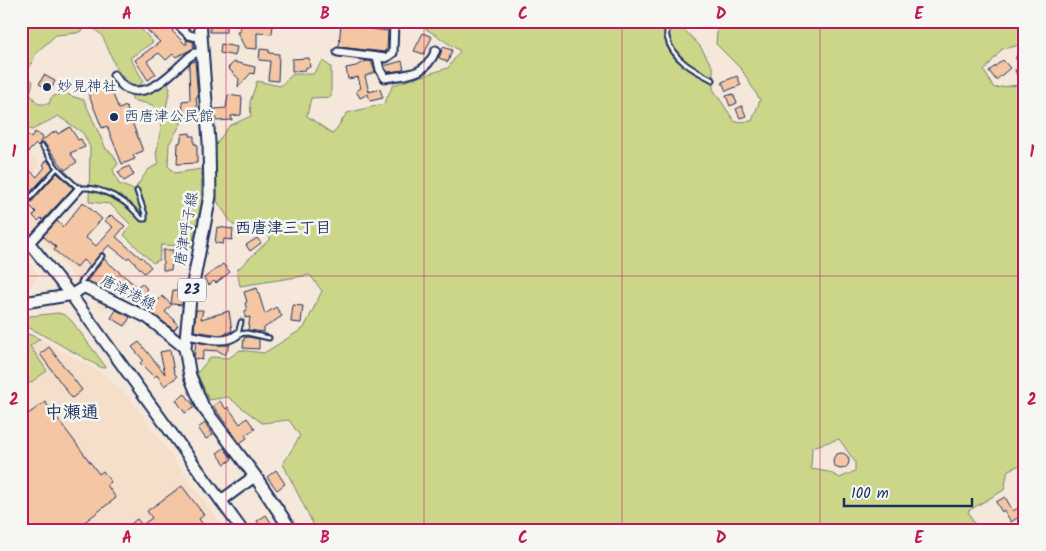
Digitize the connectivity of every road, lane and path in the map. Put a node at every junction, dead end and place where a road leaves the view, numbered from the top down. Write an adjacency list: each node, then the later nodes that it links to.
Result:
1 (174, 21): 5 (street)
2 (200, 21): 5 (main road, 唐津呼子線 / 23)
3 (394, 21): 9 (street)
4 (668, 21): 13 (lane)
5 (202, 38): 8 (main road, 唐津呼子線 / 23)
6 (436, 50): 9 (street)
7 (338, 52): 9 (street)
8 (203, 54): 12 (street); 27 (main road, 唐津呼子線 / 23)
9 (377, 57)
10 (1025, 57): 11 (lane)
11 (1019, 58)
12 (114, 75)
13 (713, 80)
14 (42, 146): 15 (lane)
15 (56, 168): 16 (lane); 18 (lane)
16 (79, 189): 17 (lane); 20 (street)
17 (137, 191)
18 (21, 208)
19 (21, 233): 20 (street)
20 (30, 243): 23 (street)
21 (102, 256): 22 (lane)
22 (84, 287): 23 (street, 唐津港線); 29 (street, 唐津港線)
23 (71, 295): 24 (street); 31 (street)
24 (21, 303)
25 (242, 322): 26 (lane)
26 (238, 334): 27 (street); 28 (lane)
27 (186, 335): 29 (main road, 唐津呼子線 / 23)
28 (269, 338)
29 (185, 348): 30 (main road, 唐津呼子線 / 23)
30 (254, 476): 31 (street); 33 (main road, 唐津呼子線 / 23)
31 (222, 500): 32 (street)
32 (242, 530)
33 (291, 530)

